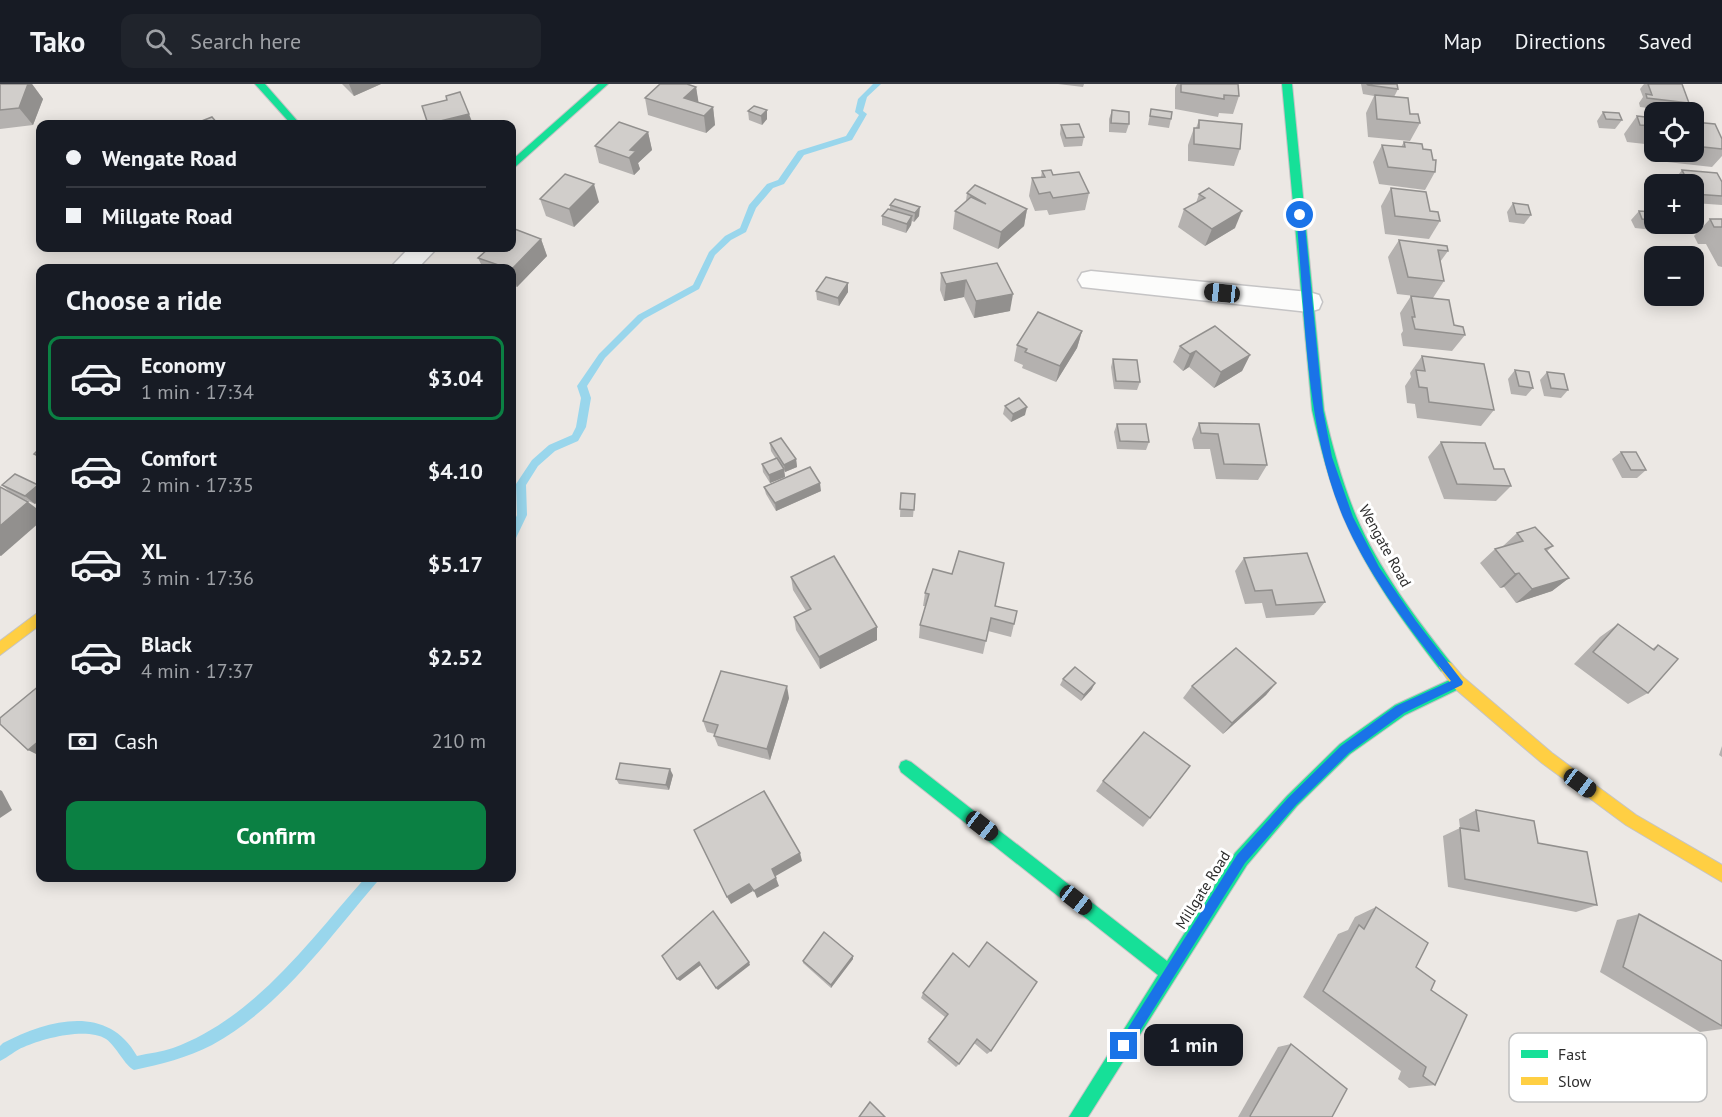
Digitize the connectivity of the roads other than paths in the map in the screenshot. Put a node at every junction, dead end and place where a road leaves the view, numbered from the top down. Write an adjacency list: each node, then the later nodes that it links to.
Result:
1 (260, 84): 4 (street)
2 (603, 84): 5 (street)
3 (1287, 84): 9 (street, Wengate Road)
4 (292, 120)
5 (516, 161)
6 (420, 252): 7 (street)
7 (407, 264)
8 (1091, 280): 9 (street)
9 (1309, 302): 12 (street, Wengate Road)
10 (36, 620): 11 (street)
11 (0, 649)
12 (1458, 682): 14 (street, Wengate Road); 15 (street, Millgate Road)
13 (906, 767): 15 (street)
14 (1722, 874)
15 (1170, 974): 16 (street, Millgate Road)
16 (1078, 1117)

